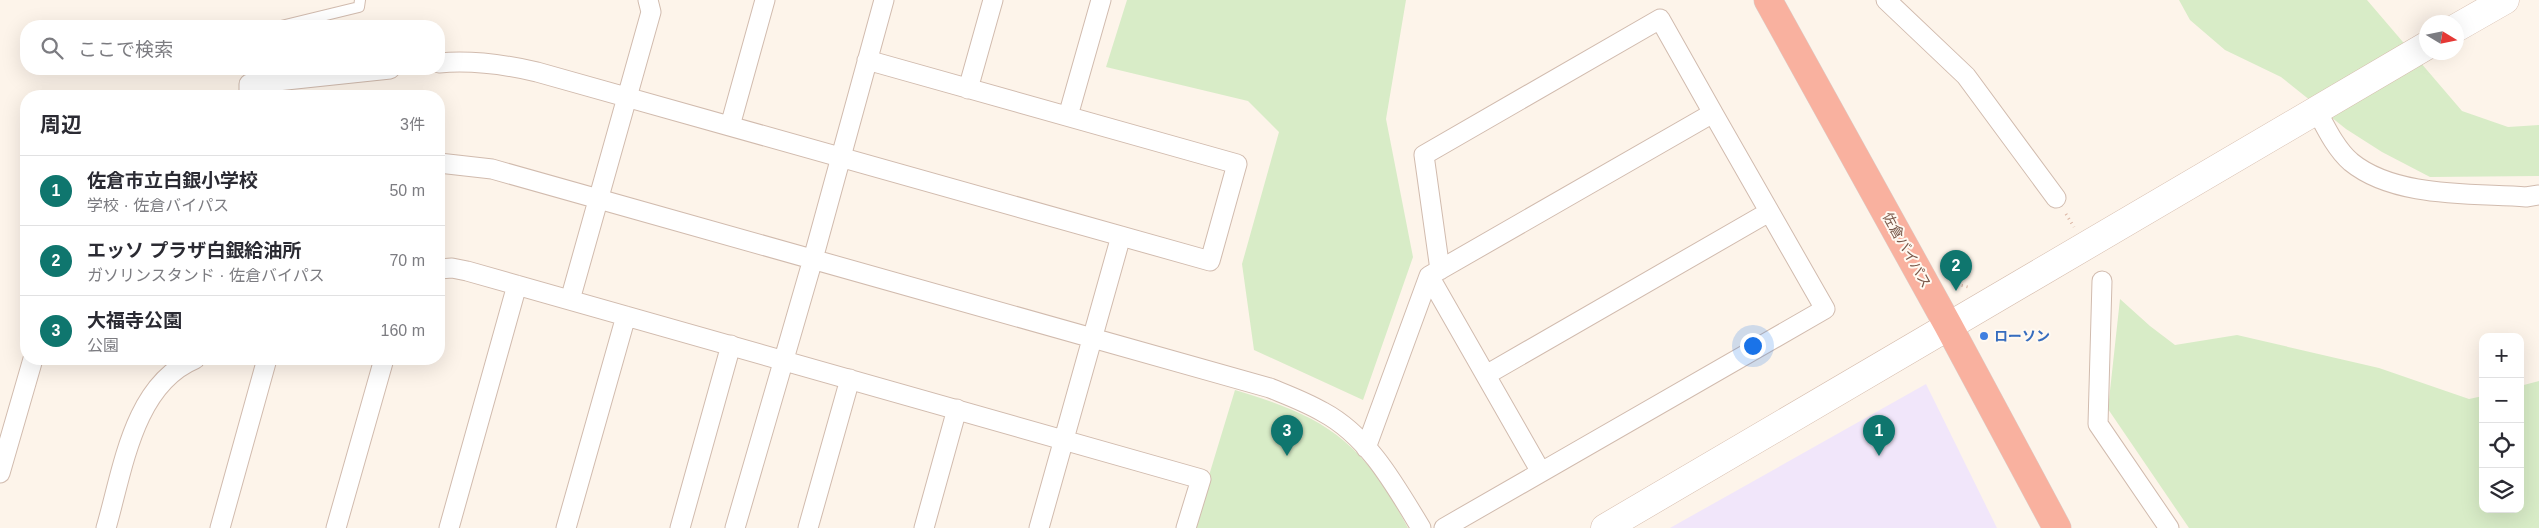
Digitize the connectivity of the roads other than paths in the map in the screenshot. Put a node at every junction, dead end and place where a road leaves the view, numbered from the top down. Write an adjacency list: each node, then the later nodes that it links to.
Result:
1 (360, 0): 10 (lane)
2 (648, 0): 18 (street)
3 (765, 0): 22 (street)
4 (884, 0): 13 (street)
5 (993, 0): 16 (street)
6 (1100, 0): 21 (street)
7 (1768, 0): 37 (highway, 佐倉バイパス)
8 (1886, 0): 26 (street)
9 (2505, 0): 11 (street)
10 (306, 20)
11 (2464, 23)
12 (2419, 50): 19 (street)
13 (867, 60): 16 (street); 23 (street)
14 (445, 63): 18 (street)
15 (334, 75): 17 (street)
16 (968, 89): 21 (street)
17 (249, 90)
18 (627, 97): 22 (street); 27 (street)
19 (2317, 111): 25 (street); 37 (street)
20 (1713, 113): 28 (street); 32 (street); 32 (street)
21 (1068, 116): 29 (street)
22 (730, 126): 23 (street)
23 (840, 157): 29 (street); 30 (street)
24 (445, 164): 27 (street)
25 (2539, 195)
26 (2056, 198)
27 (599, 199): 30 (street); 35 (street)
28 (1769, 212): 45 (street); 51 (street)
29 (1121, 236): 38 (street)
30 (813, 259): 38 (street); 40 (street)
31 (445, 269): 34 (street)
32 (1435, 273): 45 (street); 49 (street)
33 (2102, 281): 67 (street)
34 (517, 285): 35 (street); 55 (street)
35 (570, 300): 36 (street)
36 (626, 316): 39 (street); 56 (street)
37 (1948, 326): 65 (street); 66 (highway, 佐倉バイパス)
38 (1092, 338): 48 (street); 49 (street)
39 (731, 345): 40 (street); 57 (street)
40 (782, 360): 46 (street); 58 (street)
41 (31, 365): 50 (street)
42 (180, 365): 52 (street)
43 (265, 365): 53 (street)
44 (382, 365): 54 (street)
45 (1486, 375): 51 (street)
46 (850, 379): 47 (street); 59 (street)
47 (957, 409): 48 (street); 60 (street)
48 (1064, 439): 61 (street); 62 (street)
49 (1366, 448): 63 (street)
50 (0, 472)
51 (1541, 472): 64 (street)
52 (106, 528)
53 (220, 528)
54 (336, 528)
55 (449, 528)
56 (566, 528)
57 (680, 528)
58 (735, 528)
59 (808, 528)
60 (924, 528)
61 (1039, 528)
62 (1186, 528)
63 (1421, 528)
64 (1444, 528)
65 (1605, 528)
66 (2056, 528)
67 (2169, 528)

